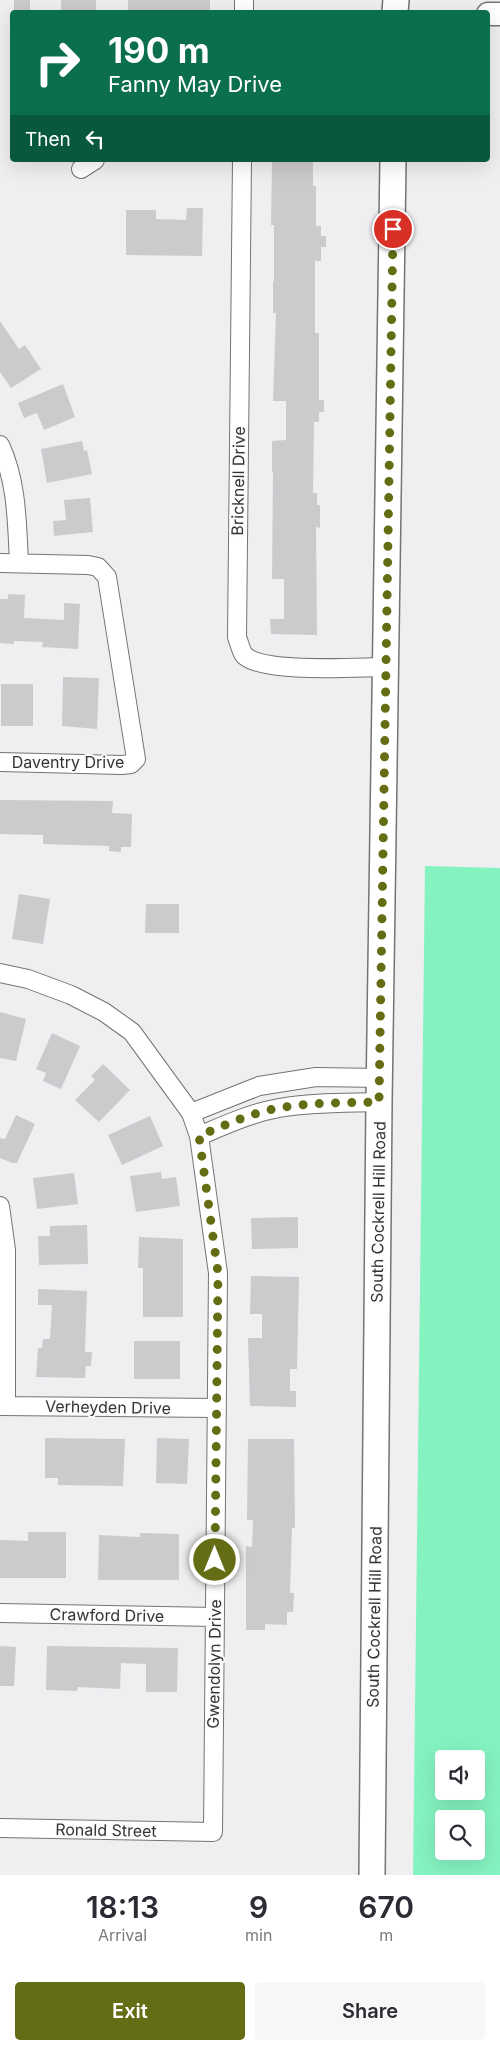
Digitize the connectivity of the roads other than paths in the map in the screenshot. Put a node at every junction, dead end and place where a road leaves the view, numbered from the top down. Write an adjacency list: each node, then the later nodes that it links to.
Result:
1 (242, 162): 6 (street, Bricknell Drive)
2 (393, 162): 6 (main road, South Cockrell Hill Road)
3 (0, 445): 5 (street)
4 (0, 563): 5 (street)
5 (19, 563): 7 (street, Daventry Drive)
6 (386, 667): 9 (main road, South Cockrell Hill Road)
7 (0, 762)
8 (0, 973): 10 (street, Gwendolyn Drive)
9 (380, 1090): 10 (street); 11 (street); 19 (main road, South Cockrell Hill Road)
10 (191, 1113): 11 (street, Gwendolyn Drive)
11 (199, 1136): 14 (street, Gwendolyn Drive)
12 (0, 1206): 13 (street)
13 (3, 1406): 14 (street, Verheyden Drive)
14 (216, 1408): 16 (street, Gwendolyn Drive)
15 (0, 1613): 16 (street, Crawford Drive)
16 (215, 1617): 18 (street, Gwendolyn Drive)
17 (0, 1828): 18 (street, Ronald Street)
18 (213, 1832)
19 (372, 1875)

